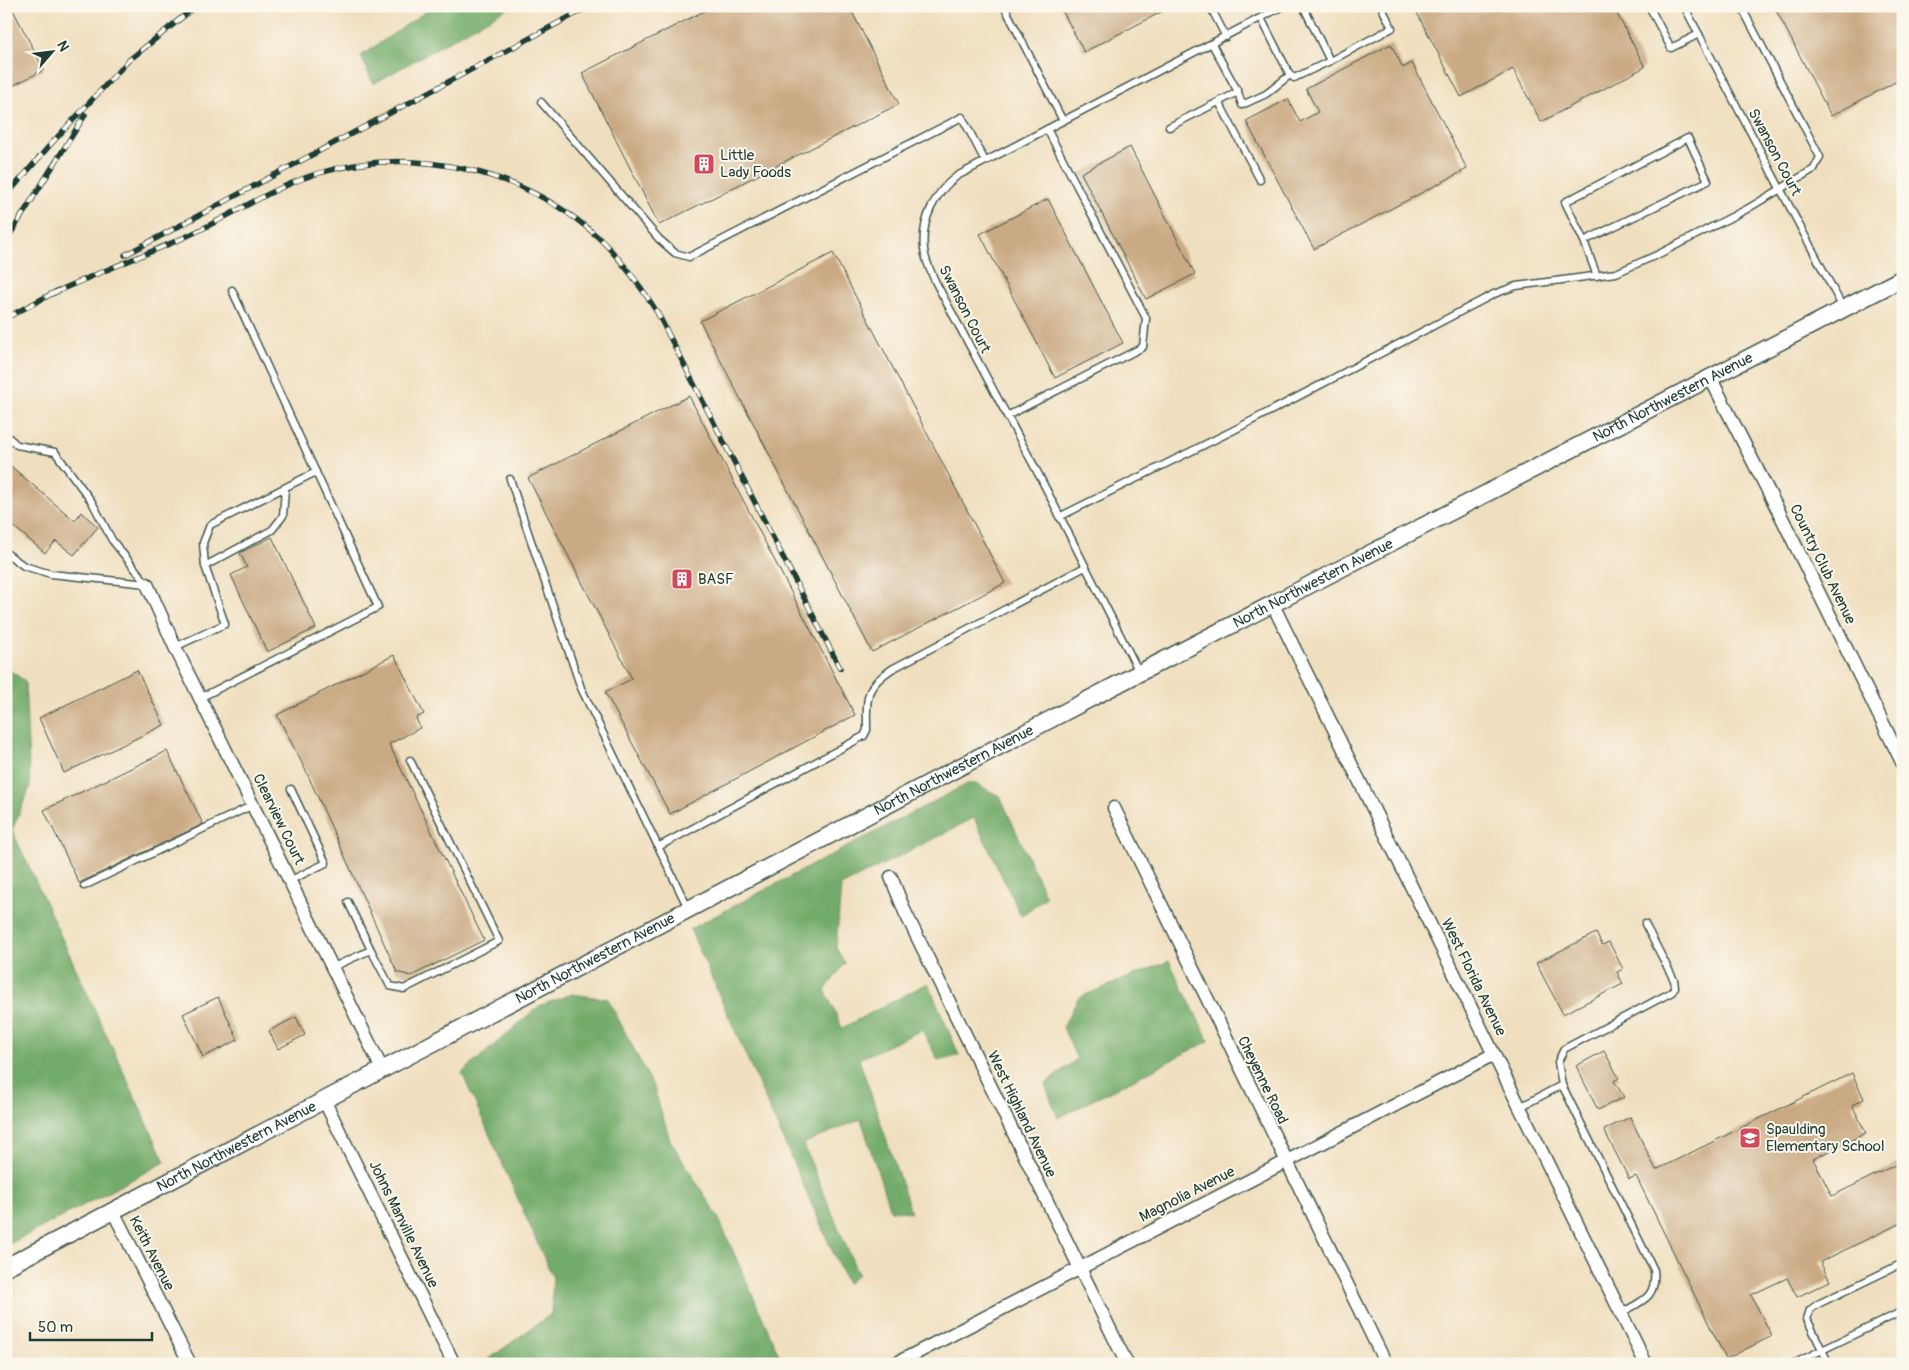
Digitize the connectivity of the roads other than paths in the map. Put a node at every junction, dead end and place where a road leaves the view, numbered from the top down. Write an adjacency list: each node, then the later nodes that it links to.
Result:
1 (1004, 6): 18 (lane)
2 (1210, 6): 11 (lane)
3 (1283, 6): 9 (lane, Swanson Court)
4 (1303, 6): 13 (lane)
5 (1381, 6): 13 (lane)
6 (1649, 6): 10 (lane)
7 (1684, 6): 10 (lane, Swanson Court)
8 (1741, 6): 23 (lane)
9 (1261, 18): 11 (lane, Swanson Court); 14 (lane)
10 (1699, 34): 23 (lane, Swanson Court)
11 (1226, 37): 12 (lane, Swanson Court)
12 (1212, 44): 15 (lane); 18 (lane, Swanson Court)
13 (1330, 61): 14 (lane)
14 (1290, 75): 15 (lane)
15 (1238, 92): 17 (lane)
16 (541, 102): 21 (lane)
17 (1219, 102): 19 (lane); 22 (lane)
18 (1063, 121): 20 (lane, Swanson Court)
19 (1170, 127)
20 (1048, 129): 21 (lane, Swanson Court); 30 (lane)
21 (985, 162): 30 (lane, Swanson Court)
22 (1260, 180)
23 (1781, 189): 25 (lane); 28 (lane, Swanson Court)
24 (1584, 241): 24 (lane); 25 (lane)
25 (1596, 276): 35 (lane)
26 (1903, 278): 28 (street, North Northwestern Avenue)
27 (232, 290): 32 (lane)
28 (1844, 309): 29 (street, North Northwestern Avenue)
29 (1711, 379): 40 (street, North Northwestern Avenue); 45 (street, Country Club Avenue)
30 (1007, 416): 35 (lane, Swanson Court)
31 (6, 435): 39 (lane)
32 (316, 472): 34 (lane); 43 (lane)
33 (510, 479): 49 (lane)
34 (285, 489): 37 (lane); 37 (lane)
35 (1060, 517): 38 (lane, Swanson Court)
36 (6, 553): 39 (lane)
37 (205, 566): 41 (lane)
38 (1085, 567): 42 (lane, Swanson Court); 49 (lane)
39 (147, 584): 41 (street, Clearview Court)
40 (1273, 605): 42 (street, North Northwestern Avenue); 58 (street, West Florida Avenue)
41 (176, 647): 43 (street, Clearview Court)
42 (1139, 673): 54 (street, North Northwestern Avenue)
43 (202, 697): 47 (street, Clearview Court)
44 (410, 760): 56 (lane)
45 (1903, 764)
46 (291, 789): 51 (lane)
47 (254, 805): 51 (street, Clearview Court); 52 (lane)
48 (1114, 808): 63 (street, Cheyenne Road)
49 (658, 847): 54 (lane)
50 (890, 877): 67 (street, West Highland Avenue)
51 (291, 880): 57 (street, Clearview Court)
52 (84, 886)
53 (348, 902): 56 (lane)
54 (689, 909): 59 (street, North Northwestern Avenue)
55 (1645, 924): 60 (lane)
56 (371, 950): 57 (lane)
57 (333, 967): 59 (street, Clearview Court)
58 (1494, 1054): 62 (street, West Florida Avenue); 63 (street, Magnolia Avenue)
59 (382, 1069): 61 (street, North Northwestern Avenue)
60 (1562, 1085): 62 (lane); 69 (lane)
61 (324, 1100): 64 (street, North Northwestern Avenue); 72 (street, Johns Manville Avenue)
62 (1520, 1107): 69 (street, West Florida Avenue)
63 (1284, 1161): 67 (street, Magnolia Avenue); 75 (street, Cheyenne Road)
64 (113, 1211): 66 (street, North Northwestern Avenue); 71 (street, Keith Avenue)
65 (1903, 1264): 70 (lane)
66 (6, 1267)
67 (1080, 1268): 73 (street, Magnolia Avenue); 74 (street, West Highland Avenue)
68 (1903, 1311): 70 (lane)
69 (1621, 1313): 76 (street, West Florida Avenue)
70 (1822, 1349): 77 (lane); 78 (lane)
71 (190, 1364)
72 (454, 1364)
73 (895, 1364)
74 (1127, 1364)
75 (1386, 1364)
76 (1646, 1364)
77 (1794, 1364)
78 (1830, 1364)

